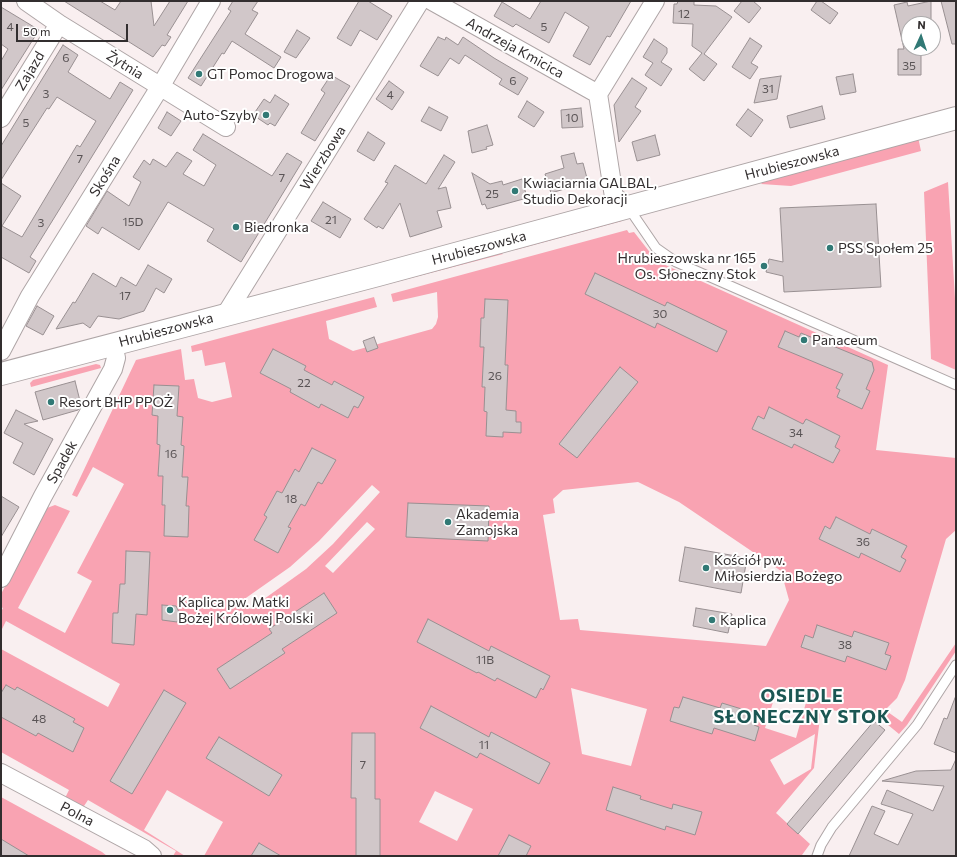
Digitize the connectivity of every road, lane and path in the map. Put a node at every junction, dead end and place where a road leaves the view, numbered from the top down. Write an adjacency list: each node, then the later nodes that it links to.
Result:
1 (26, 1): 6 (street, Żytnia)
2 (211, 1): 7 (street, Skośna)
3 (420, 1): 13 (street, Wierzbowa)
4 (432, 1): 8 (street, Andrzeja Kmicica)
5 (655, 1): 8 (street)
6 (59, 24): 7 (street, Żytnia); 9 (street, Zajazd)
7 (160, 87): 11 (street, Żytnia); 15 (street, Skośna)
8 (598, 94): 12 (street)
9 (1, 118)
10 (956, 118): 12 (street, Hrubieszowska)
11 (226, 127)
12 (628, 206): 13 (street, Hrubieszowska); 17 (lane)
13 (226, 314): 14 (street, Hrubieszowska)
14 (113, 344): 16 (street, Hrubieszowska); 18 (street, Spadek)
15 (1, 351)
16 (1, 374)
17 (956, 386)
18 (1, 578)
19 (956, 665): 22 (lane)
20 (1, 773): 21 (street, Polna)
21 (152, 856)
22 (817, 856)

